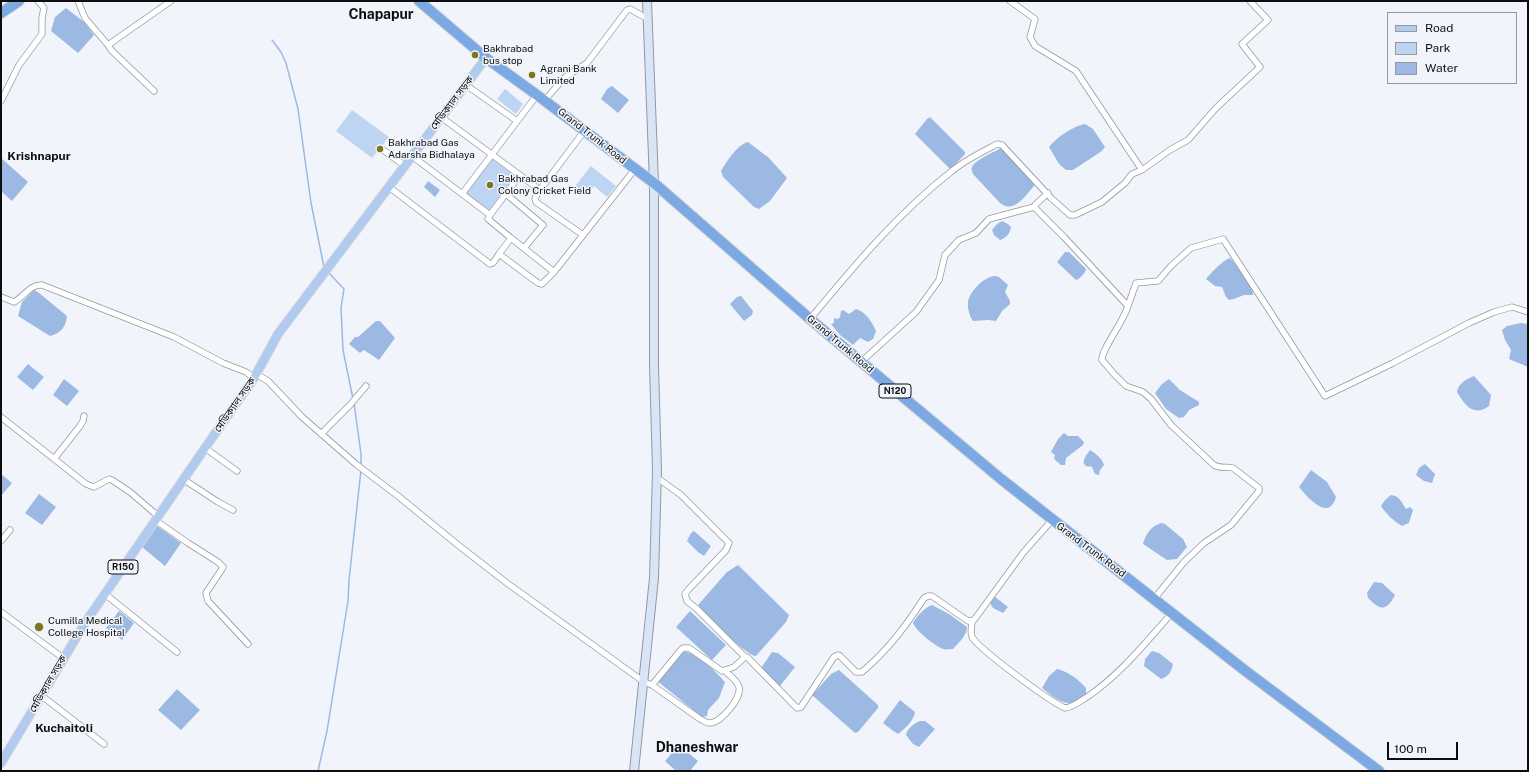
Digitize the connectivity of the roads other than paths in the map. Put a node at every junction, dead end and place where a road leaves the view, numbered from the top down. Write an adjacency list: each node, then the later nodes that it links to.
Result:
1 (19, 1): 9 (highway)
2 (38, 1): 16 (street)
3 (78, 1): 11 (street)
4 (171, 1): 11 (street)
5 (419, 1): 12 (highway, Grand Trunk Road / N120)
6 (647, 1): 10 (main road)
7 (1010, 1): 25 (street)
8 (1250, 1): 25 (street)
9 (1, 13)
10 (648, 19): 15 (street); 27 (main road)
11 (108, 45): 14 (street)
12 (486, 58): 13 (main road, মেডিক্যাল সড়ক / R150); 15 (highway, Grand Trunk Road / N120)
13 (466, 85): 17 (main road, মেডিক্যাল সড়ক / R150); 18 (street)
14 (154, 91)
15 (541, 97): 18 (street); 19 (highway, Grand Trunk Road / N120)
16 (1, 101)
17 (442, 118): 21 (street); 22 (main road, মেডিক্যাল সড়ক / R150)
18 (517, 121): 21 (street)
19 (585, 130): 24 (highway, Grand Trunk Road / N120); 29 (street)
20 (383, 150): 23 (street)
21 (492, 155): 26 (street); 31 (street)
22 (412, 156): 23 (main road, মেডিক্যাল সড়ক / R150); 31 (street)
23 (405, 166): 28 (main road, মেডিক্যাল সড়ক / R150)
24 (635, 169): 27 (highway, Grand Trunk Road / N120); 35 (street)
25 (1142, 170): 30 (street)
26 (520, 176): 29 (street); 32 (street)
27 (654, 183): 43 (highway, Grand Trunk Road / N120); 53 (main road)
28 (389, 187): 38 (street); 45 (main road, মেডিক্যাল সড়ক / R150)
29 (540, 190): 35 (street)
30 (1048, 193): 33 (street); 43 (street)
31 (462, 194): 34 (street)
32 (506, 194): 34 (street); 37 (street)
33 (1034, 207): 41 (street); 44 (street)
34 (490, 215): 36 (street)
35 (582, 235): 39 (street)
36 (511, 238): 37 (street); 38 (street)
37 (524, 248): 39 (street)
38 (499, 254): 39 (street)
39 (554, 272)
40 (1, 297): 45 (street)
41 (1128, 306): 42 (street); 61 (street)
42 (1528, 312)
43 (810, 319): 44 (highway, Grand Trunk Road / N120)
44 (861, 362): 57 (highway, Grand Trunk Road / N120)
45 (255, 376): 49 (street); 50 (main road, মেডিক্যাল সড়ক / R150)
46 (366, 386): 49 (street)
47 (84, 416): 51 (street)
48 (1, 417): 51 (street)
49 (321, 434): 70 (street)
50 (205, 448): 52 (street); 54 (main road, মেডিক্যাল সড়ক / R150)
51 (54, 459): 56 (street)
52 (237, 470)
53 (656, 477): 67 (street); 70 (main road)
54 (183, 479): 55 (street); 56 (main road, মেডিক্যাল সড়ক / R150)
55 (233, 510)
56 (157, 518): 60 (main road, মেডিক্যাল সড়ক / R150); 65 (street)
57 (1052, 520): 61 (highway, Grand Trunk Road / N120); 64 (street)
58 (10, 530): 59 (street)
59 (1, 541)
60 (105, 594): 66 (street); 68 (main road, মেডিক্যাল সড়ক / R150)
61 (1154, 599): 63 (highway, Grand Trunk Road / N120)
62 (1, 612): 68 (street)
63 (1172, 613): 64 (street); 75 (highway, Grand Trunk Road / N120)
64 (972, 621): 67 (street)
65 (248, 644)
66 (176, 652)
67 (745, 657): 69 (street)
68 (63, 658): 71 (main road, মেডিক্যাল সড়ক / R150)
69 (725, 671): 70 (street); 70 (street)
70 (648, 684): 74 (main road)
71 (42, 696): 72 (street); 73 (main road, মেডিক্যাল সড়ক / R150)
72 (104, 744)
73 (1, 763)
74 (634, 771)
75 (1379, 771)

